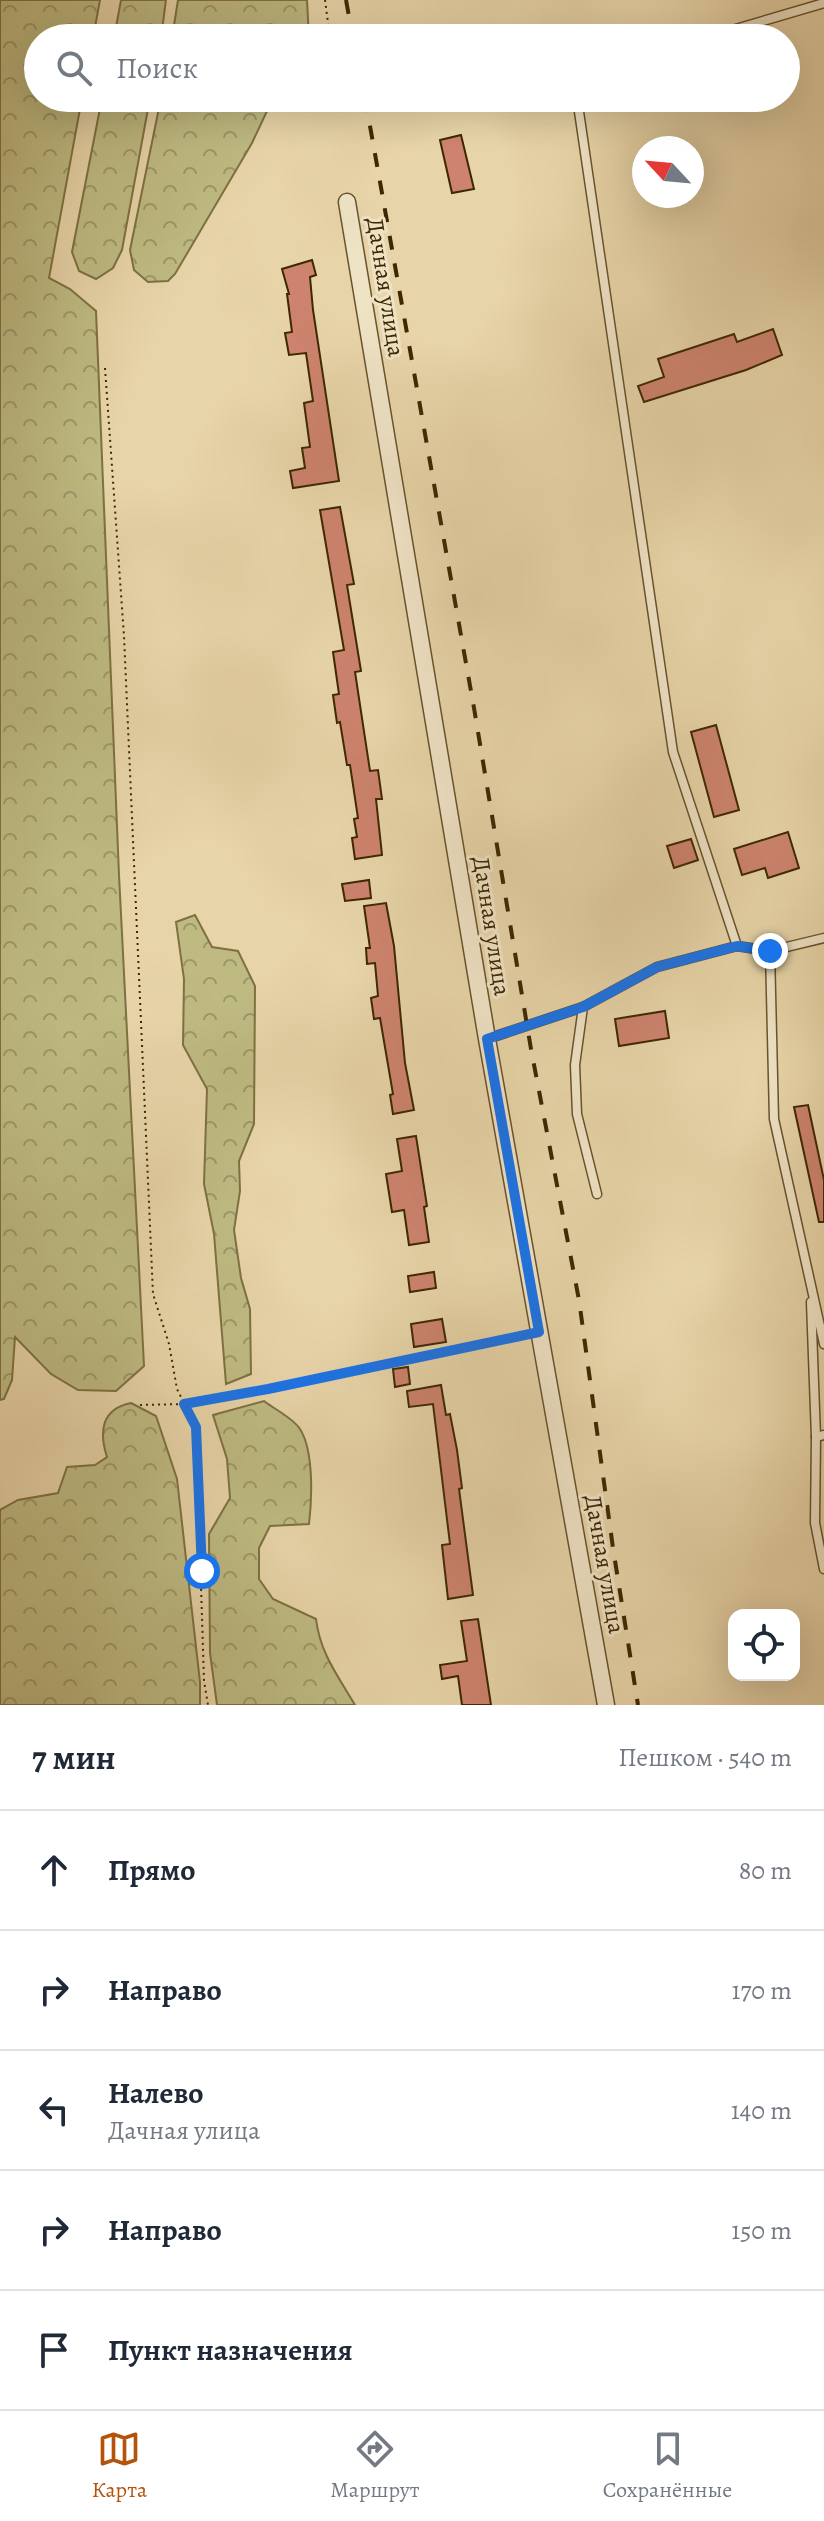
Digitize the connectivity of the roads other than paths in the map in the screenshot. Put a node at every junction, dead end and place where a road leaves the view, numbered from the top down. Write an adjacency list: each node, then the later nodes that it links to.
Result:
1 (824, 3): 2 (lane)
2 (753, 24)
3 (579, 112): 6 (lane)
4 (347, 202): 9 (street, Дачная улица)
5 (824, 938): 7 (lane)
6 (737, 946): 7 (lane); 8 (lane)
7 (770, 951): 11 (lane)
8 (583, 1007): 9 (lane); 10 (lane)
9 (487, 1039): 15 (street, Дачная улица)
10 (597, 1194)
11 (810, 1281): 12 (lane); 13 (lane)
12 (824, 1344)
13 (820, 1436): 14 (lane)
14 (824, 1569)
15 (606, 1705)

